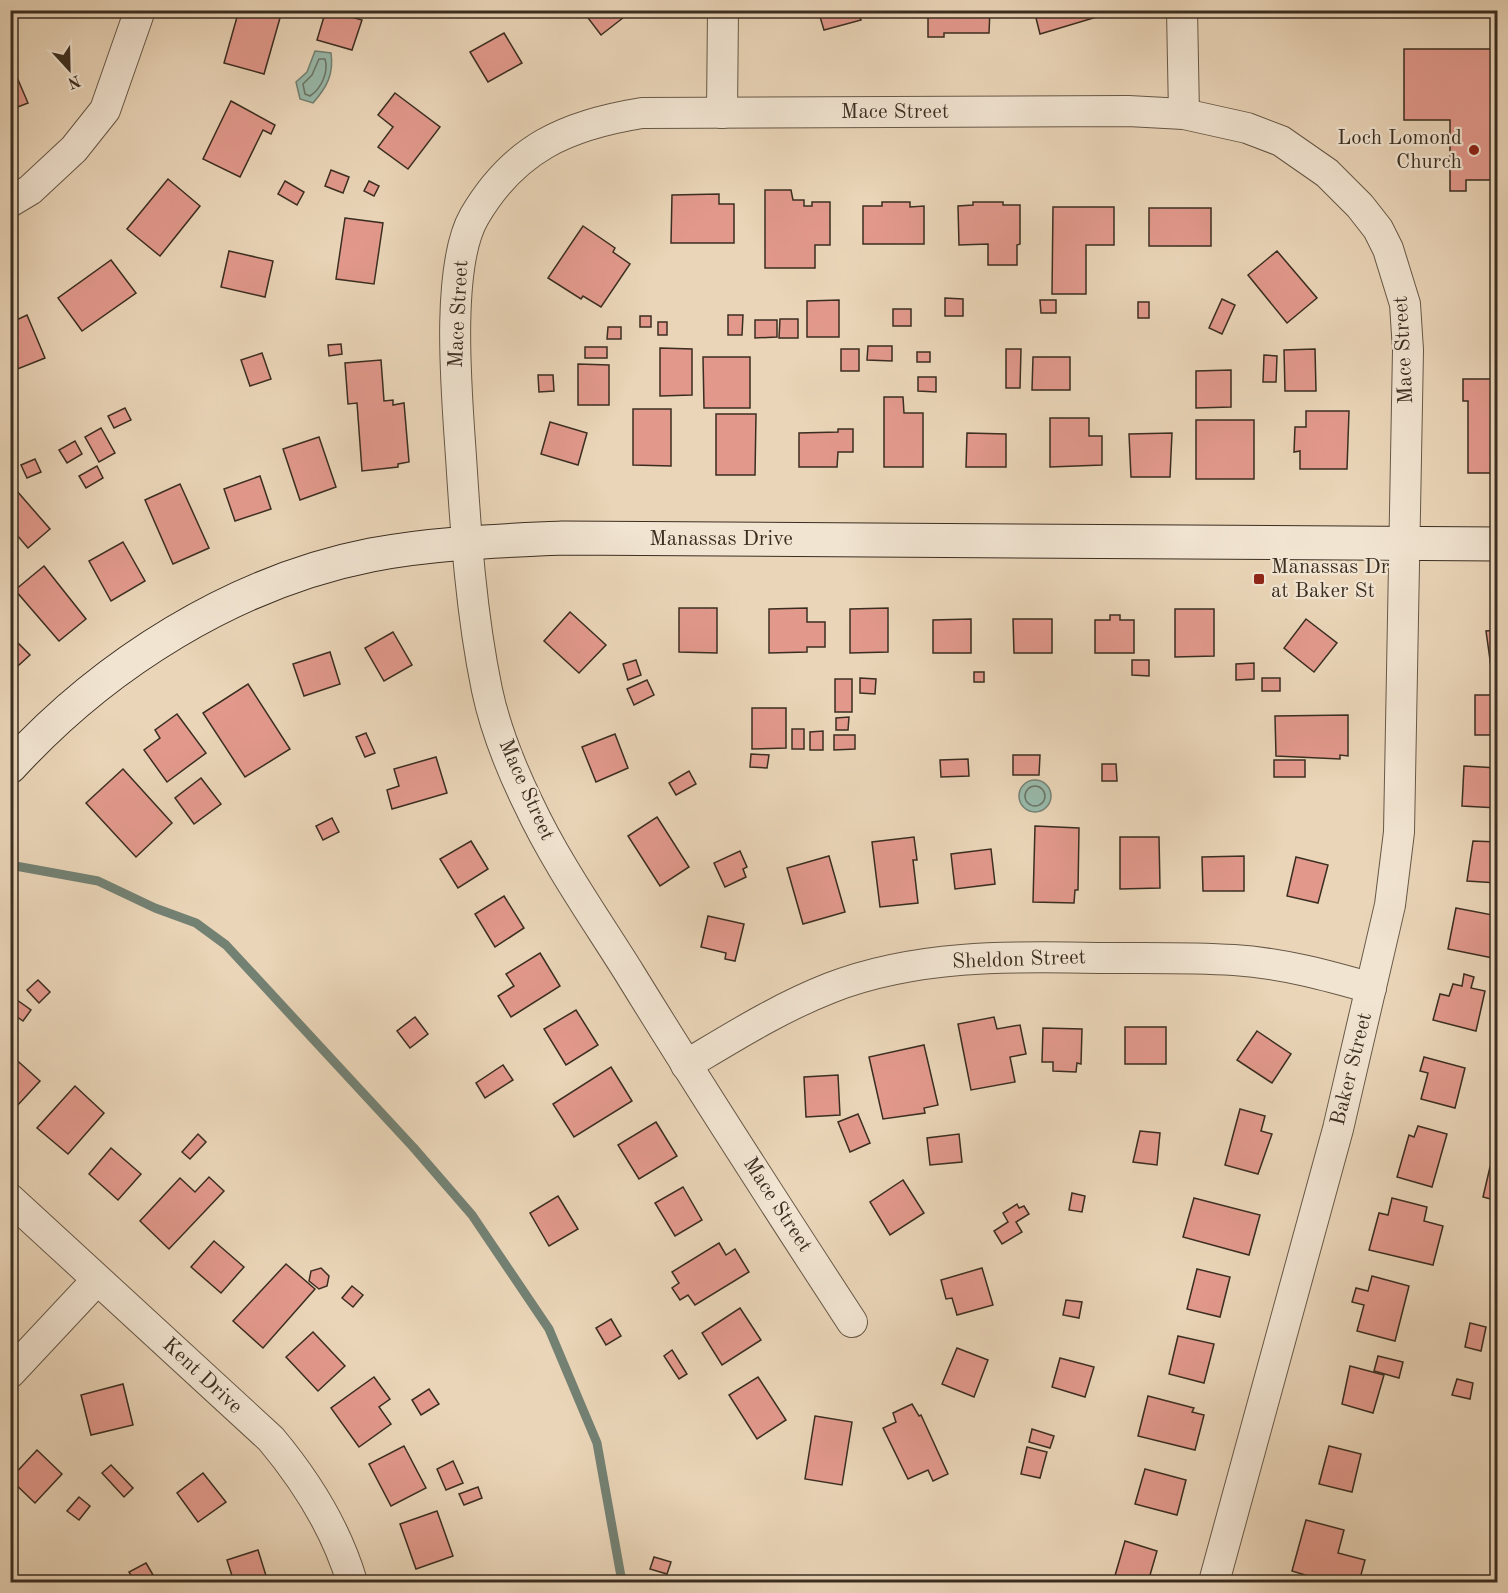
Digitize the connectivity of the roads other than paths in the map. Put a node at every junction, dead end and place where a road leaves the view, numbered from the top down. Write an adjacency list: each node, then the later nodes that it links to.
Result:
1 (723, 10): 4 (street)
2 (1182, 10): 5 (street)
3 (135, 12): 6 (street)
4 (722, 113): 5 (street, Mace Street); 7 (street, Mace Street)
5 (1184, 114): 8 (street, Mace Street)
6 (10, 202)
7 (467, 543): 8 (main road, Manassas Drive); 10 (main road, Manassas Drive); 12 (street, Mace Street)
8 (1406, 543): 9 (main road, Manassas Drive); 11 (street, Baker Street)
9 (1497, 544)
10 (10, 767)
11 (1371, 988): 12 (street, Sheldon Street); 18 (street, Baker Street)
12 (686, 1065): 15 (street, Mace Street)
13 (10, 1200): 14 (street, Kent Drive)
14 (97, 1280): 16 (street); 17 (street, Kent Drive)
15 (852, 1322)
16 (10, 1374)
17 (352, 1582)
18 (1214, 1582)

